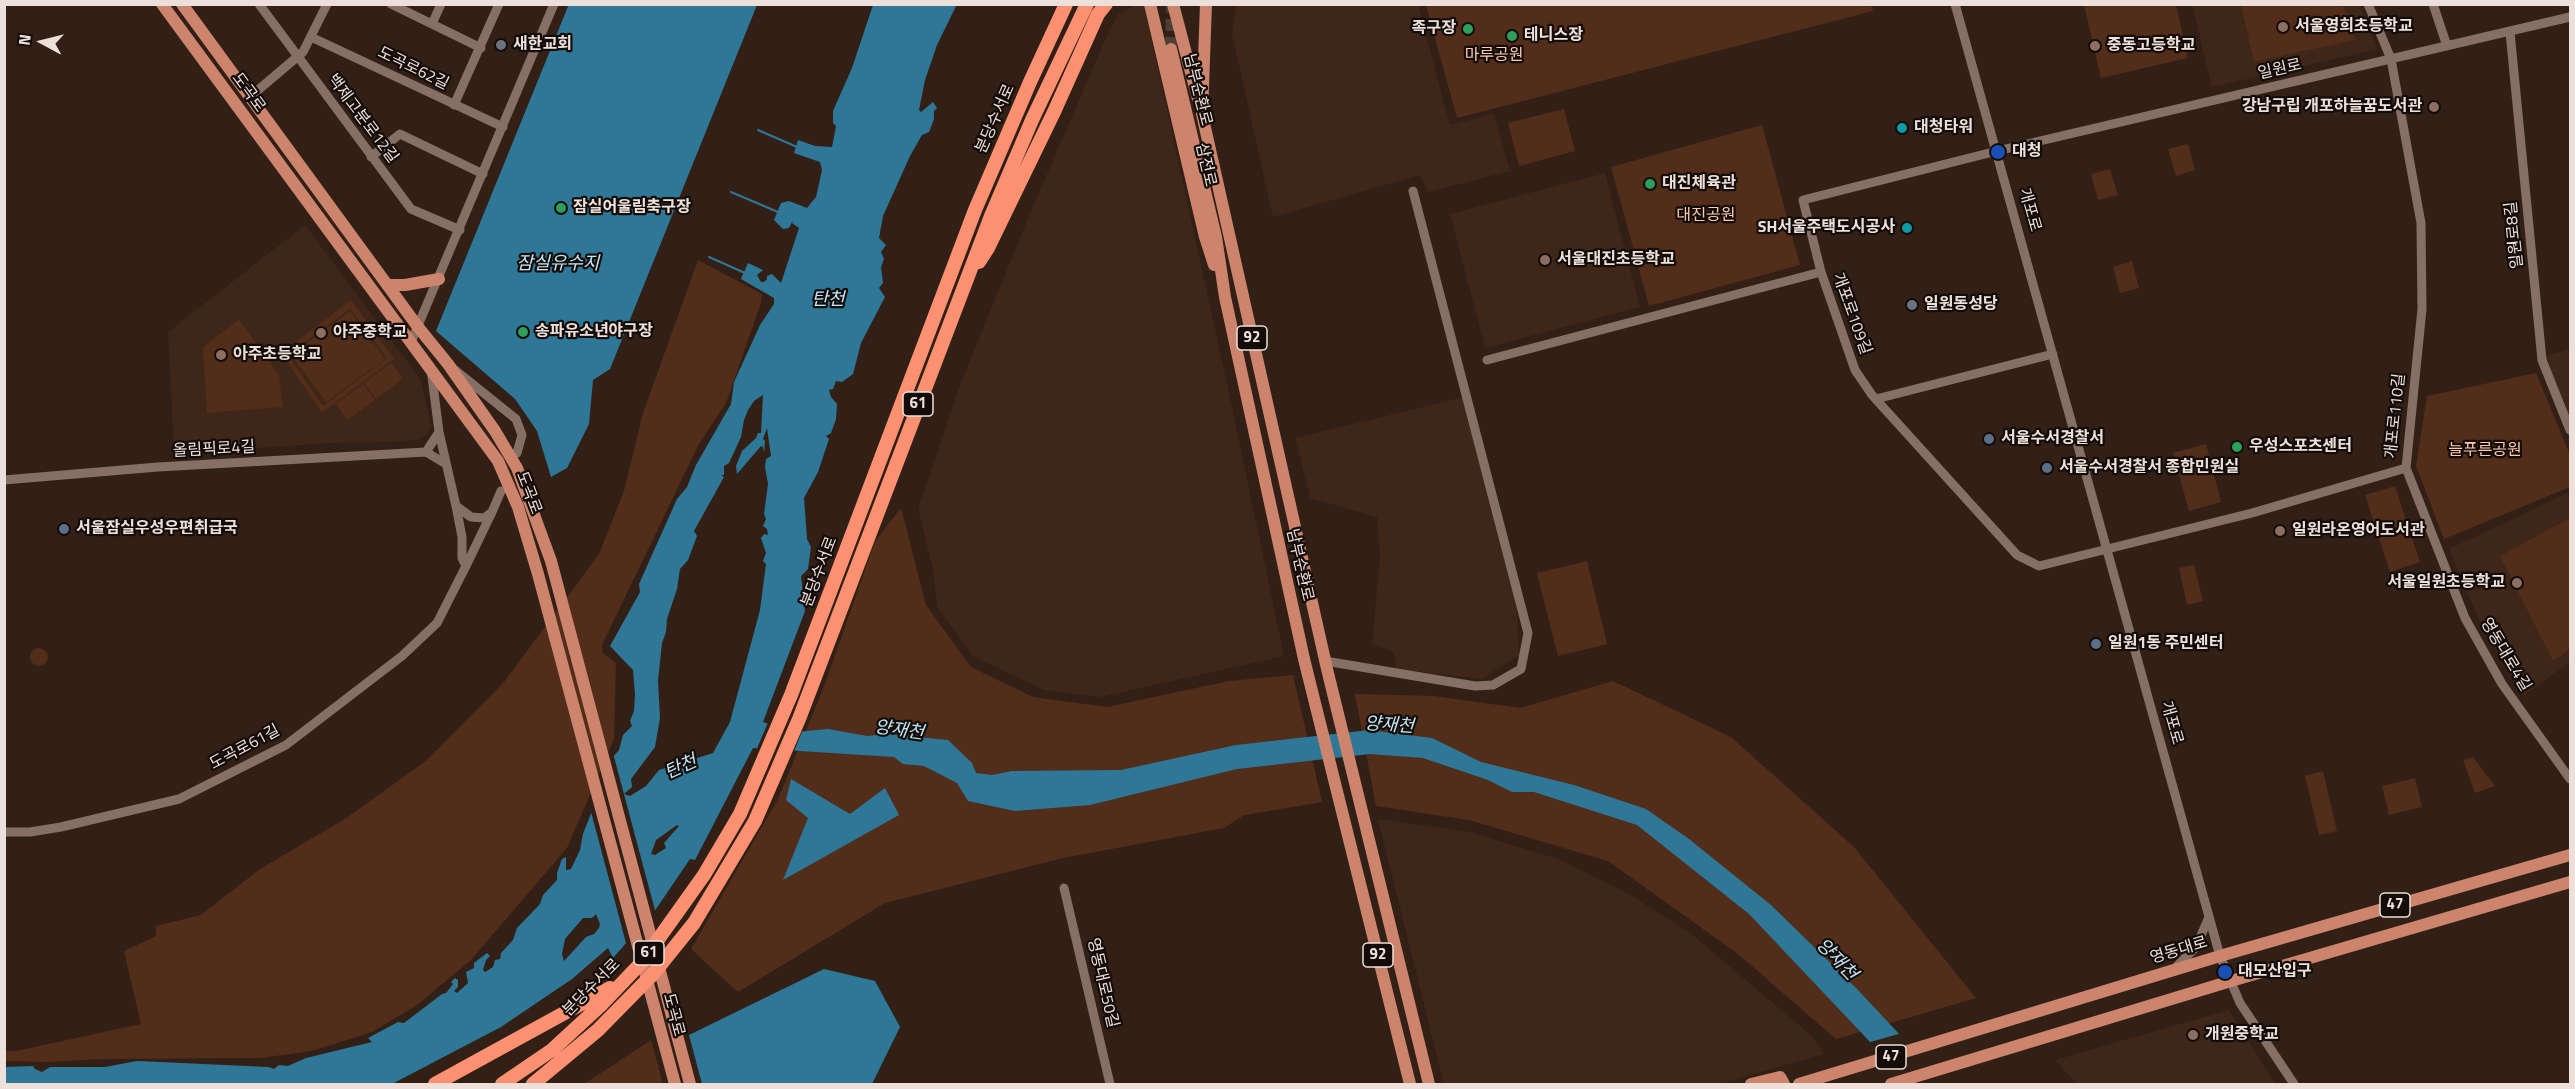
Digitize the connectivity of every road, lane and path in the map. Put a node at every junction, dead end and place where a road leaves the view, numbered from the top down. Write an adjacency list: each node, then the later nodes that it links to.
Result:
1 (162, 4): 42 (main road, 도곡로)
2 (182, 4): 27 (main road, 도곡로)
3 (259, 4): 25 (street, 백제고분로12길)
4 (327, 4): 21 (street)
5 (391, 4): 19 (street)
6 (441, 4): 19 (street)
7 (499, 4): 23 (street)
8 (554, 4): 30 (street)
9 (1066, 4): 69 (highway, 분당수서로 / 61)
10 (1087, 4): 38 (highway, 분당수서로 / 61)
11 (1106, 4): 38 (highway)
12 (1150, 4): 40 (main road, 삼전로)
13 (1173, 4): 29 (main road)
14 (1206, 4): 29 (main road, 남부순환로 / 92)
15 (1955, 4): 31 (street, 개포로)
16 (2368, 4): 26 (street, 개포로110길)
17 (2433, 4): 22 (street)
18 (2571, 17): 20 (street, 일원로)
19 (432, 24): 23 (street)
20 (2510, 32): 22 (street, 일원로); 48 (street, 일원로8길)
21 (311, 37): 25 (street); 28 (street, 도곡로62길)
22 (2447, 46): 26 (street, 일원로)
23 (481, 48): 28 (street)
24 (1171, 50): 40 (main road, 남부순환로 / 92)
25 (298, 58): 27 (street); 32 (street, 백제고분로12길)
26 (2391, 59): 31 (street, 일원로); 53 (street, 개포로110길)
27 (251, 96): 39 (main road, 도곡로)
28 (454, 105): 30 (street, 도곡로62길)
29 (1202, 114): 60 (main road, 남부순환로 / 92)
30 (502, 127): 33 (street)
31 (1996, 151): 36 (street, 일원로); 43 (street, 개포로)
32 (371, 157): 33 (street); 35 (street, 백제고분로12길)
33 (483, 174): 35 (street)
34 (1413, 191): 60 (street)
35 (460, 230): 37 (street)
36 (1821, 272): 44 (street, 개포로109길); 47 (street, 개포로109길)
37 (440, 279): 39 (main road); 41 (street)
38 (964, 283): 73 (highway, 분당수서로 / 61)
39 (387, 285): 41 (main road, 도곡로)
40 (1225, 297): 77 (main road, 남부순환로 / 92)
41 (418, 327): 42 (street); 45 (main road, 도곡로)
42 (411, 342): 46 (main road, 도곡로)
43 (2053, 354): 47 (street); 58 (street, 개포로)
44 (1486, 360)
45 (448, 364): 51 (street); 75 (main road, 도곡로)
46 (430, 367): 49 (street); 74 (main road, 도곡로)
47 (1876, 399): 58 (street, 개포로109길)
48 (2571, 430)
49 (439, 432): 50 (street); 52 (street)
50 (426, 452): 52 (street); 54 (street, 올림픽로4길)
51 (517, 453)
52 (446, 464): 56 (street)
53 (2406, 468): 58 (street, 개포로110길); 61 (street, 영동대로4길)
54 (4, 480)
55 (501, 491): 57 (street, 도곡로61길)
56 (456, 506): 57 (street); 59 (street)
57 (492, 512): 59 (street, 도곡로61길)
58 (2107, 548): 66 (street, 개포로)
59 (466, 566): 62 (street, 도곡로61길)
60 (1326, 665): 78 (main road, 남부순환로 / 92)
61 (2571, 779)
62 (4, 832)
63 (2569, 854): 67 (main road, 영동대로 / 47)
64 (2571, 882): 70 (main road, 47)
65 (1064, 888): 76 (street, 영동대로50길)
66 (2209, 917): 67 (street, 개포로); 68 (street)
67 (2220, 956): 68 (main road, 영동대로 / 47); 70 (street, 개포로)
68 (2170, 971): 81 (main road, 영동대로 / 47)
69 (622, 981): 71 (highway); 72 (highway, 분당수서로 / 61)
70 (2230, 981): 82 (main road, 47); 83 (street, 개포로)
71 (435, 1084)
72 (502, 1084)
73 (533, 1084)
74 (675, 1084)
75 (690, 1084)
76 (1110, 1084)
77 (1410, 1084)
78 (1429, 1084)
79 (1750, 1084): 80 (main road)
80 (1784, 1084)
81 (1799, 1084)
82 (1891, 1084)
83 (2294, 1084)

